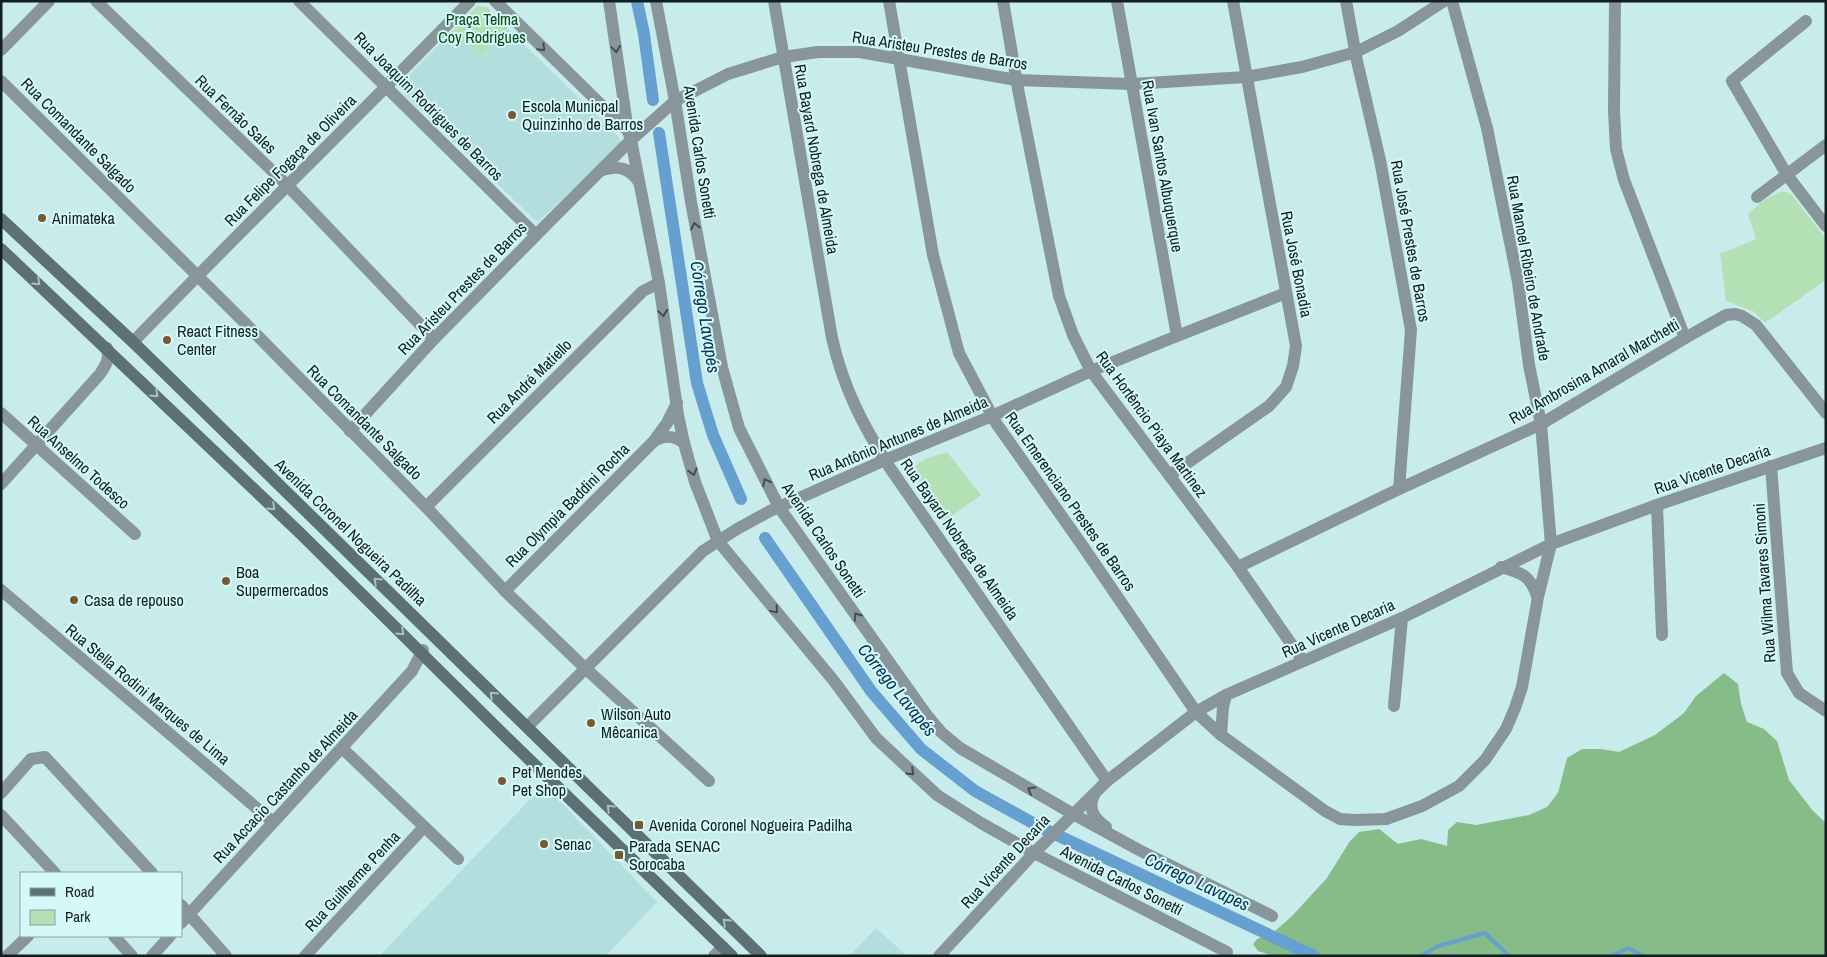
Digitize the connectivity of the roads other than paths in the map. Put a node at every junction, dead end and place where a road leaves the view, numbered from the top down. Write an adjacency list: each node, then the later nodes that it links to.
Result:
1 (49, 1): 18 (street)
2 (96, 1): 33 (street, Rua Fernão Sales)
3 (299, 1): 26 (street, Rua Joaquim Rodrigues de Barros)
4 (470, 1): 26 (street, Rua Felipe Fogaça de Oliveira)
5 (495, 1): 28 (street, one-way to 28)
6 (609, 1): 28 (street, Avenida Carlos Sonetti, one-way to 28)
7 (656, 1): 27 (street, Avenida Carlos Sonetti)
8 (774, 1): 20 (street, Rua Bayard Nobrega de Almeida)
9 (889, 1): 21 (street, Rua Emerenciano Prestes de Barros)
10 (1003, 1): 23 (street, Rua Hortêncio Piaya Martinez)
11 (1117, 1): 25 (street, Rua Ivan Santos Albuquerque)
12 (1233, 1): 22 (street, Rua José Bonadia)
13 (1346, 1): 19 (street, Rua José Prestes de Barros)
14 (1444, 1): 19 (street, Rua Aristeu Prestes de Barros)
15 (1452, 1): 54 (street, Rua Manoel Ribeiro de Andrade)
16 (1615, 1): 43 (street)
17 (1806, 21): 31 (street)
18 (1, 50)
19 (1356, 52): 22 (street, Rua Aristeu Prestes de Barros); 64 (street, Rua José Prestes de Barros)
20 (782, 57): 21 (street, Rua Aristeu Prestes de Barros); 27 (street, Rua Aristeu Prestes de Barros); 60 (street, Rua Bayard Nobrega de Almeida)
21 (898, 58): 23 (street, Rua Aristeu Prestes de Barros); 53 (street, Rua Emerenciano Prestes de Barros)
22 (1246, 77): 25 (street, Rua Aristeu Prestes de Barros); 41 (street, Rua José Bonadia)
23 (1016, 80): 25 (street, Rua Aristeu Prestes de Barros); 48 (street, Rua Hortêncio Piaya Martinez)
24 (1, 81): 39 (street, Rua Comandante Salgado)
25 (1132, 84): 42 (street, Rua Ivan Santos Albuquerque)
26 (387, 87): 33 (street, Rua Felipe Fogaça de Oliveira); 37 (street, Rua Joaquim Rodrigues de Barros)
27 (675, 101): 28 (street, Rua Aristeu Prestes de Barros); 67 (street, Avenida Carlos Sonetti, one-way to 27)
28 (630, 136): 30 (street, Rua Aristeu Prestes de Barros); 32 (street, Avenida Carlos Sonetti)
29 (1826, 145): 31 (street)
30 (600, 171): 32 (street); 37 (street, Rua Aristeu Prestes de Barros)
31 (1787, 174): 34 (street); 36 (street)
32 (639, 182): 40 (street, Avenida Carlos Sonetti)
33 (288, 186): 39 (street, Rua Felipe Fogaça de Oliveira); 44 (street, Rua Fernão Sales)
34 (1757, 197)
35 (1, 219): 45 (main road, Avenida Coronel Nogueira Padilha)
36 (1826, 226)
37 (536, 235): 44 (street, Rua Aristeu Prestes de Barros)
38 (1, 249): 46 (main road, one-way to 46)
39 (198, 275): 45 (street, Rua Felipe Fogaça de Oliveira); 55 (street, Rua Comandante Salgado)
40 (659, 283): 50 (street, Avenida Carlos Sonetti, one-way to 50); 66 (street, Rua André Matiello)
41 (1286, 293): 42 (street, Rua Antônio Antunes de Almeida); 62 (street, Rua José Bonadia)
42 (1177, 336): 48 (street, Rua Antônio Antunes de Almeida)
43 (1685, 338): 52 (street, Rua Ambrosina Amaral Marchetti); 54 (street, Rua Ambrosina Amaral Marchetti)
44 (434, 339): 55 (street, Rua Aristeu Prestes de Barros)
45 (134, 342): 78 (main road, Avenida Coronel Nogueira Padilha, one-way to 45)
46 (107, 348): 47 (main road); 49 (street)
47 (128, 368): 49 (street); 79 (main road, one-way to 79)
48 (1092, 371): 53 (street, Rua Antônio Antunes de Almeida); 62 (street, Rua Hortêncio Piaya Martinez)
49 (100, 374): 58 (street)
50 (677, 403): 56 (street, Rua Olympia Baddini Rocha); 57 (street, Avenida Carlos Sonetti)
51 (1, 413): 58 (street, Rua Anselmo Todesco)
52 (1826, 413)
53 (992, 416): 60 (street, Rua Antônio Antunes de Almeida); 85 (street, Rua Emerenciano Prestes de Barros)
54 (1541, 424): 64 (street, Rua Ambrosina Amaral Marchetti); 70 (street, Rua Manoel Ribeiro de Andrade)
55 (350, 431): 66 (street, Rua Comandante Salgado)
56 (653, 442): 57 (street, Rua Olympia Baddini Rocha); 74 (street, Rua Olympia Baddini Rocha)
57 (684, 443): 69 (street, Avenida Carlos Sonetti, one-way to 69)
58 (36, 445): 63 (street); 68 (street, Rua Anselmo Todesco)
59 (1826, 448): 61 (street, Rua Vicente Decaria)
60 (885, 460): 67 (street, Rua Antônio Antunes de Almeida); 90 (street, Rua Bayard Nobrega de Almeida)
61 (1771, 466): 65 (street, Rua Vicente Decaria); 84 (street, Rua Wilma Tavares Simoni)
62 (1170, 475): 71 (street, Rua Hortêncio Piaya Martinez)
63 (1, 484)
64 (1399, 489): 71 (street, Rua Ambrosina Amaral Marchetti)
65 (1657, 505): 70 (street, Rua Vicente Decaria); 77 (street)
66 (426, 507): 74 (street, Rua Comandante Salgado)
67 (774, 509): 69 (street, Rua Antônio Antunes de Almeida); 94 (street, Avenida Carlos Sonetti, one-way to 67)
68 (134, 534)
69 (718, 541): 81 (street, Rua Antônio Antunes de Almeida); 97 (street, Avenida Carlos Sonetti, one-way to 97)
70 (1551, 544): 72 (street, Rua Vicente Decaria); 75 (street, Rua Manoel Ribeiro de Andrade)
71 (1238, 567): 80 (street, Rua Hortêncio Piaya Martinez)
72 (1501, 568): 75 (street); 76 (street, Rua Vicente Decaria)
73 (1, 590): 95 (street, Rua Stella Rodini Marques de Lima)
74 (505, 591): 81 (street, Rua Comandante Salgado)
75 (1538, 596): 87 (street, Rua Emerenciano Prestes de Barros)
76 (1402, 618): 80 (street, Rua Vicente Decaria); 83 (street)
77 (1662, 635)
78 (440, 642): 79 (main road); 86 (main road, Avenida Coronel Nogueira Padilha, one-way to 78)
79 (427, 656): 88 (street, Rua Accacio Castanho de Almeida); 110 (main road)
80 (1303, 661): 82 (street, Rua Vicente Decaria)
81 (585, 668): 86 (street, Rua Antônio Antunes de Almeida); 89 (street, Rua Comandante Salgado)
82 (1226, 695): 85 (street, Rua Vicente Decaria); 87 (street)
83 (1394, 706)
84 (1826, 711)
85 (1196, 712): 87 (street, Rua Emerenciano Prestes de Barros); 90 (street, Rua Vicente Decaria)
86 (527, 727): 116 (main road, Avenida Coronel Nogueira Padilha, one-way to 86)
87 (1221, 735)
88 (342, 748): 95 (street, Rua Accacio Castanho de Almeida); 96 (street)
89 (709, 781)
90 (1108, 781): 92 (street, Rua Vicente Decaria)
91 (4, 785): 102 (street)
92 (1095, 793): 94 (street, Rua Vicente Decaria); 99 (street, Avenida Carlos Sonetti)
93 (1, 815): 101 (street)
94 (1068, 818): 98 (street, Rua Vicente Decaria); 99 (street, Avenida Carlos Sonetti)
95 (273, 822): 104 (street, Rua Accacio Castanho de Almeida)
96 (424, 827): 100 (street); 115 (street, Rua Guilherme Penha)
97 (1003, 836): 98 (street, Avenida Carlos Sonetti); 103 (street, Avenida Carlos Sonetti)
98 (1038, 850): 103 (street, Rua Vicente Decaria); 109 (street, Avenida Carlos Sonetti)
99 (1139, 850): 105 (street, Avenida Carlos Sonetti)
100 (458, 860)
101 (54, 872)
102 (151, 872)
103 (1013, 876): 117 (street, Rua Vicente Decaria)
104 (184, 914): 114 (street)
105 (1272, 916)
106 (27, 937): 111 (street)
107 (115, 937): 112 (street)
108 (169, 937): 113 (street)
109 (1227, 952)
110 (723, 953)
111 (7, 956)
112 (132, 956)
113 (152, 956)
114 (226, 956)
115 (305, 956)
116 (761, 956)
117 (939, 956)

